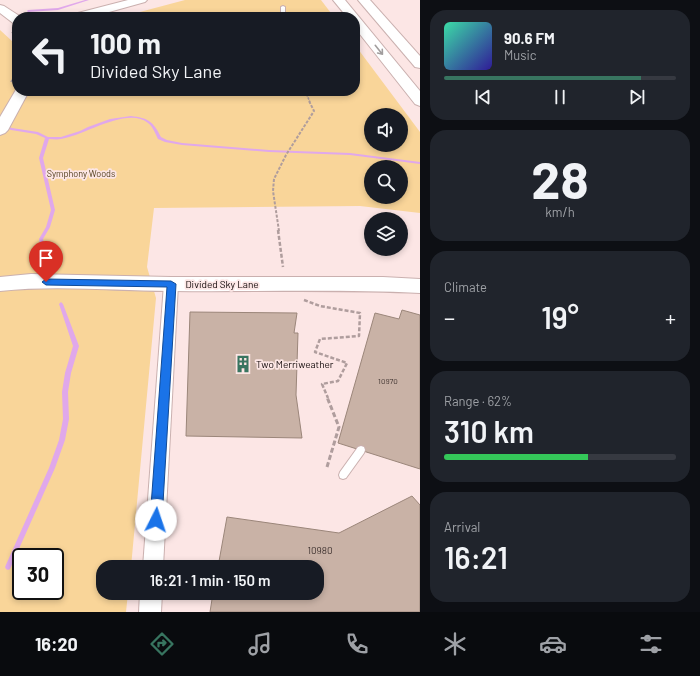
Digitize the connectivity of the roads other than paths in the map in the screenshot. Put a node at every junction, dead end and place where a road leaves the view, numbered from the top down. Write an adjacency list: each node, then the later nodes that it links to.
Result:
1 (137, 0): 2 (street); 7 (street)
2 (142, 0)
3 (339, 0): 9 (main road)
4 (364, 0): 12 (main road)
5 (283, 6): 8 (lane)
6 (0, 8): 10 (street)
7 (95, 12)
8 (283, 12)
9 (349, 12)
10 (12, 16)
11 (360, 26): 14 (main road, one-way to 14)
12 (420, 64)
13 (19, 96): 15 (street)
14 (420, 101)
15 (0, 130)
16 (0, 284): 17 (street, Divided Sky Lane)
17 (171, 284): 18 (street, Divided Sky Lane); 21 (street)
18 (420, 286)
19 (361, 450): 20 (lane)
20 (343, 475)
21 (153, 560)
22 (151, 600): 23 (street)
23 (150, 612)

